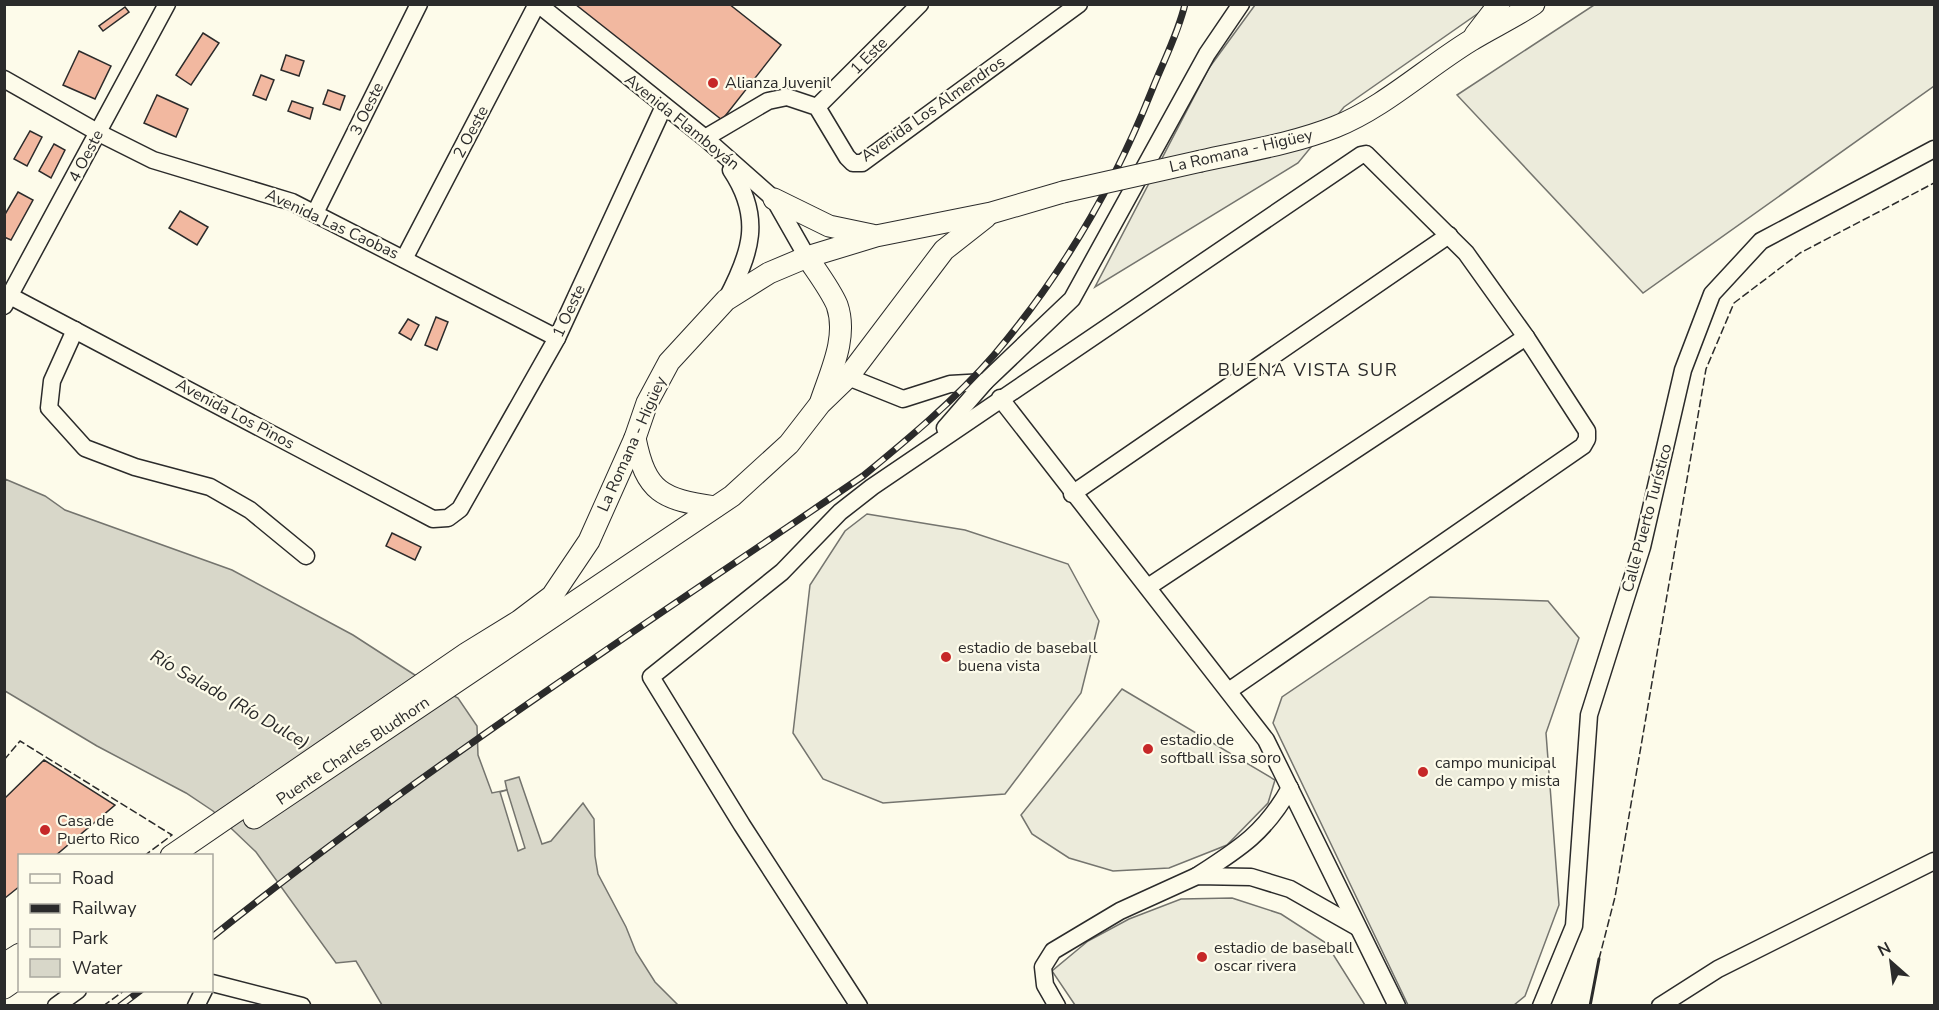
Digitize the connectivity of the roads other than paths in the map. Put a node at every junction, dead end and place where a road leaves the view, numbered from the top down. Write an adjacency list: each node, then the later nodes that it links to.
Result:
1 (167, 4): 13 (street, 4 Oeste)
2 (419, 4): 18 (street, 3 Oeste)
3 (538, 4): 11 (street, Avenida Flamboyán); 23 (street, 2 Oeste)
4 (920, 4): 12 (street, 1 Este)
5 (1079, 4): 12 (street, Avenida Los Almendros)
6 (1241, 4): 30 (street)
7 (1534, 4): 9 (main road, La Romana - Higüey)
8 (1499, 5): 9 (main road, La Romana - Higüey)
9 (1471, 40): 19 (main road, La Romana - Higüey, bridge)
10 (4, 79): 13 (street, Avenida Las Caobas)
11 (664, 106): 14 (street, Avenida Flamboyán); 28 (street, 1 Oeste)
12 (817, 107): 14 (street)
13 (99, 133): 18 (street, Avenida Las Caobas); 25 (street, 4 Oeste)
14 (705, 138): 16 (street, Avenida Flamboyán)
15 (1935, 149): 60 (street, Calle Puerto Turístico)
16 (719, 152): 17 (street, Avenida Flamboyán); 24 (street)
17 (774, 199): 21 (main road); 22 (street, Avenida Flamboyán)
18 (315, 213): 23 (street, Avenida Las Caobas)
19 (991, 213): 21 (main road, La Romana - Higüey); 29 (main road, La Romana - Higüey)
20 (1449, 235): 27 (street); 31 (street); 35 (street)
21 (876, 236): 22 (main road, La Romana - Higüey)
22 (807, 257): 24 (main road, La Romana - Higüey); 32 (main road)
23 (404, 259): 28 (street, Avenida Las Caobas)
24 (726, 300): 33 (main road, La Romana - Higüey)
25 (7, 301): 26 (street, Avenida Los Pinos)
26 (75, 330): 37 (street, Avenida Los Pinos); 38 (street)
27 (1526, 337): 39 (street); 41 (street)
28 (557, 338): 37 (street, 1 Oeste)
29 (848, 377): 30 (street); 32 (main road, La Romana - Higüey)
30 (985, 382): 34 (street)
31 (1000, 398): 34 (street); 35 (street)
32 (820, 404): 36 (main road, La Romana - Higüey)
33 (635, 438): 36 (main road); 40 (main road, La Romana - Higüey)
34 (928, 447): 57 (street)
35 (1072, 494): 39 (street)
36 (715, 507): 40 (main road, La Romana - Higüey)
37 (460, 509)
38 (306, 556)
39 (1148, 587): 41 (street)
40 (472, 661): 43 (main road, Puente Charles Bludhorn)
41 (1230, 690): 42 (street)
42 (1290, 788): 47 (street); 48 (street)
43 (225, 828): 44 (main road); 45 (main road)
44 (173, 854)
45 (197, 854)
46 (1935, 861): 61 (street)
47 (1197, 876): 48 (street); 58 (street)
48 (1357, 927): 59 (street)
49 (18, 955): 50 (main road)
50 (4, 963)
51 (18, 978): 53 (main road)
52 (213, 983): 56 (street)
53 (4, 988)
54 (75, 992): 55 (street)
55 (56, 1005)
56 (302, 1005)
57 (859, 1005)
58 (1057, 1005)
59 (1397, 1005)
60 (1541, 1005)
61 (1660, 1005)

